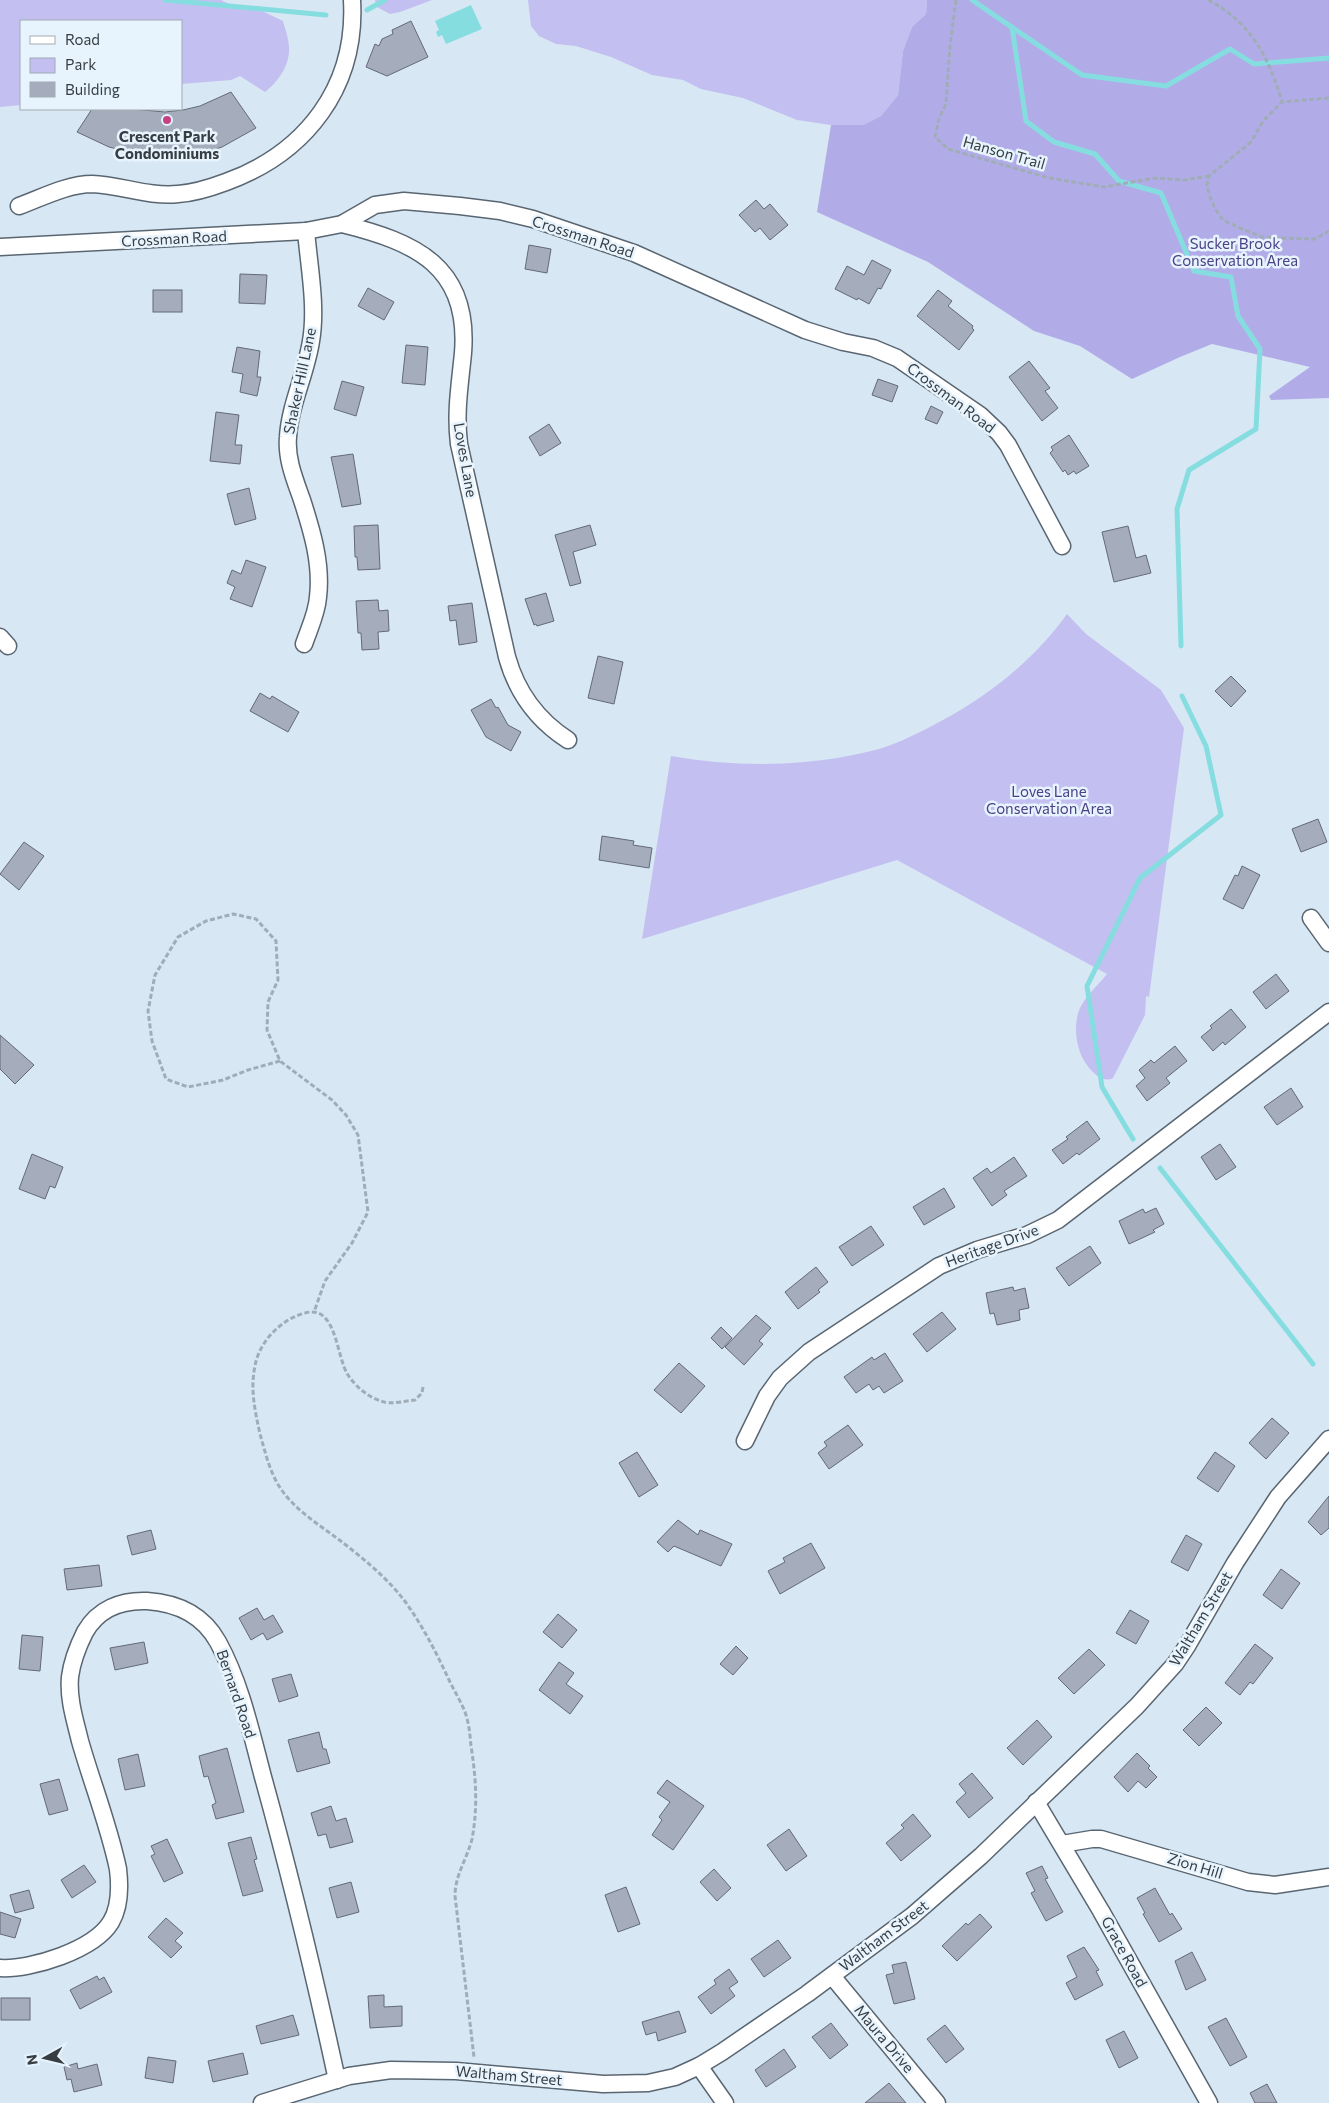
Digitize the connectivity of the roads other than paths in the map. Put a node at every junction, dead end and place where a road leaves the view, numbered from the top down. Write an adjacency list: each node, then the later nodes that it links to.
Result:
1 (352, 0): 2 (street)
2 (19, 206)
3 (342, 224): 4 (street, Crossman Road); 6 (street, Crossman Road); 8 (street, Loves Lane)
4 (306, 231): 5 (street, Crossman Road); 7 (street, Shaker Hill Lane)
5 (0, 247)
6 (1062, 546)
7 (304, 644)
8 (568, 740)
9 (1311, 918): 10 (street)
10 (1329, 943)
11 (1329, 1012): 13 (street, Heritage Drive)
12 (1329, 1438): 14 (street, Waltham Street)
13 (745, 1440)
14 (1036, 1802): 15 (street, Grace Road); 18 (street, Waltham Street)
15 (1062, 1844): 16 (street, Zion Hill); 24 (street, Grace Road)
16 (1329, 1877)
17 (0, 1968): 20 (street, Bernard Road)
18 (832, 1976): 19 (street, Waltham Street); 23 (street, Maura Drive)
19 (699, 2066): 20 (street, Waltham Street); 22 (street)
20 (337, 2080): 21 (street, Waltham Street)
21 (262, 2103)
22 (725, 2103)
23 (937, 2103)
24 (1209, 2103)

